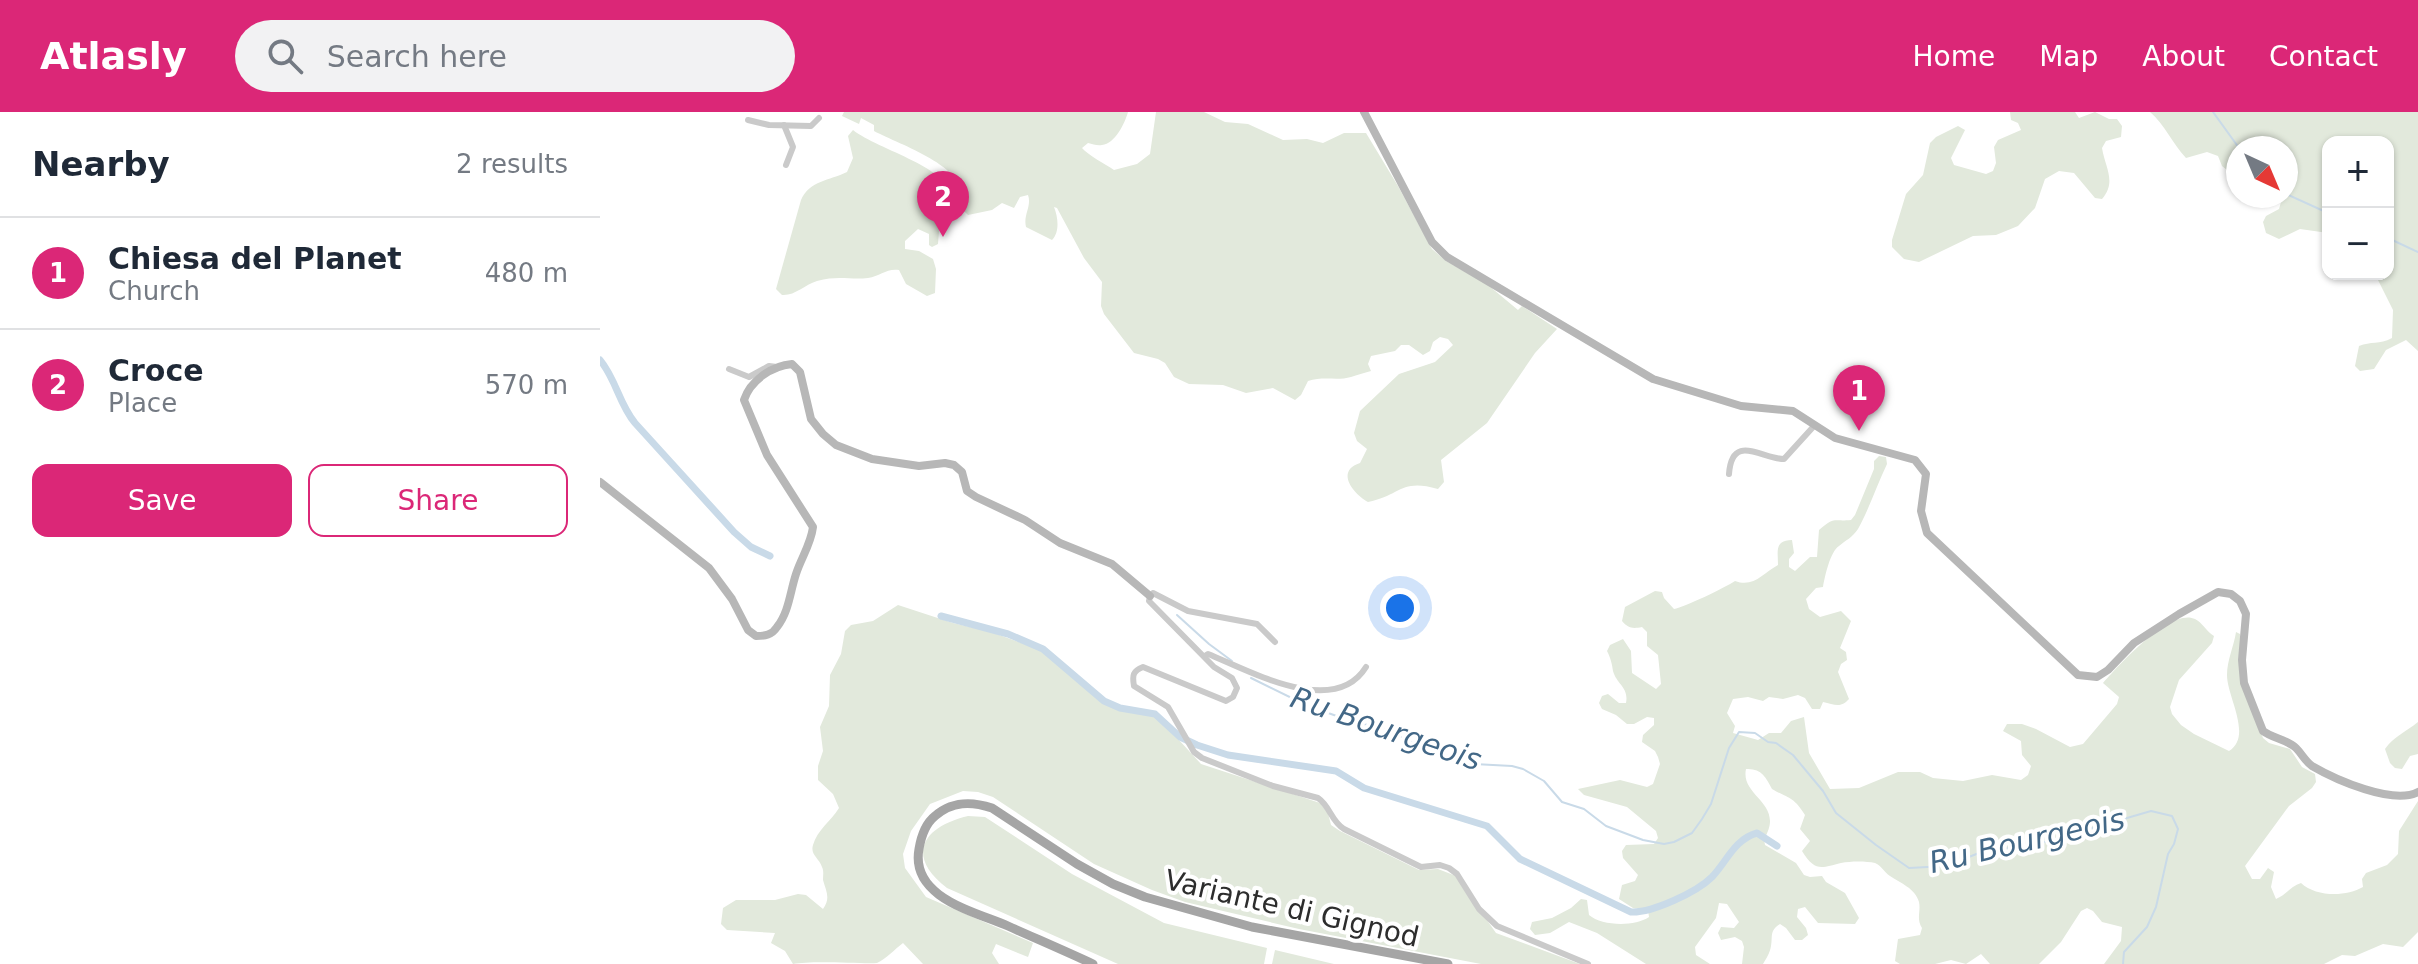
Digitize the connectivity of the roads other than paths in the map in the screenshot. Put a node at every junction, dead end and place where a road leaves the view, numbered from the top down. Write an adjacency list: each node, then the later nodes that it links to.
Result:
1 (1364, 112): 8 (main road)
2 (819, 118): 4 (street)
3 (748, 120): 4 (street)
4 (784, 125): 5 (street)
5 (786, 165)
6 (777, 367): 7 (street); 10 (main road); 11 (main road)
7 (729, 369)
8 (1814, 426): 9 (street); 15 (main road)
9 (1729, 474)
10 (600, 482)
11 (1150, 596): 12 (street); 13 (street)
12 (1275, 642)
13 (1205, 656): 14 (street); 18 (street)
14 (1366, 667)
15 (2418, 792)
16 (1093, 964): 17 (main road, Variante di Gignod)
17 (1448, 964)
18 (1588, 964)

